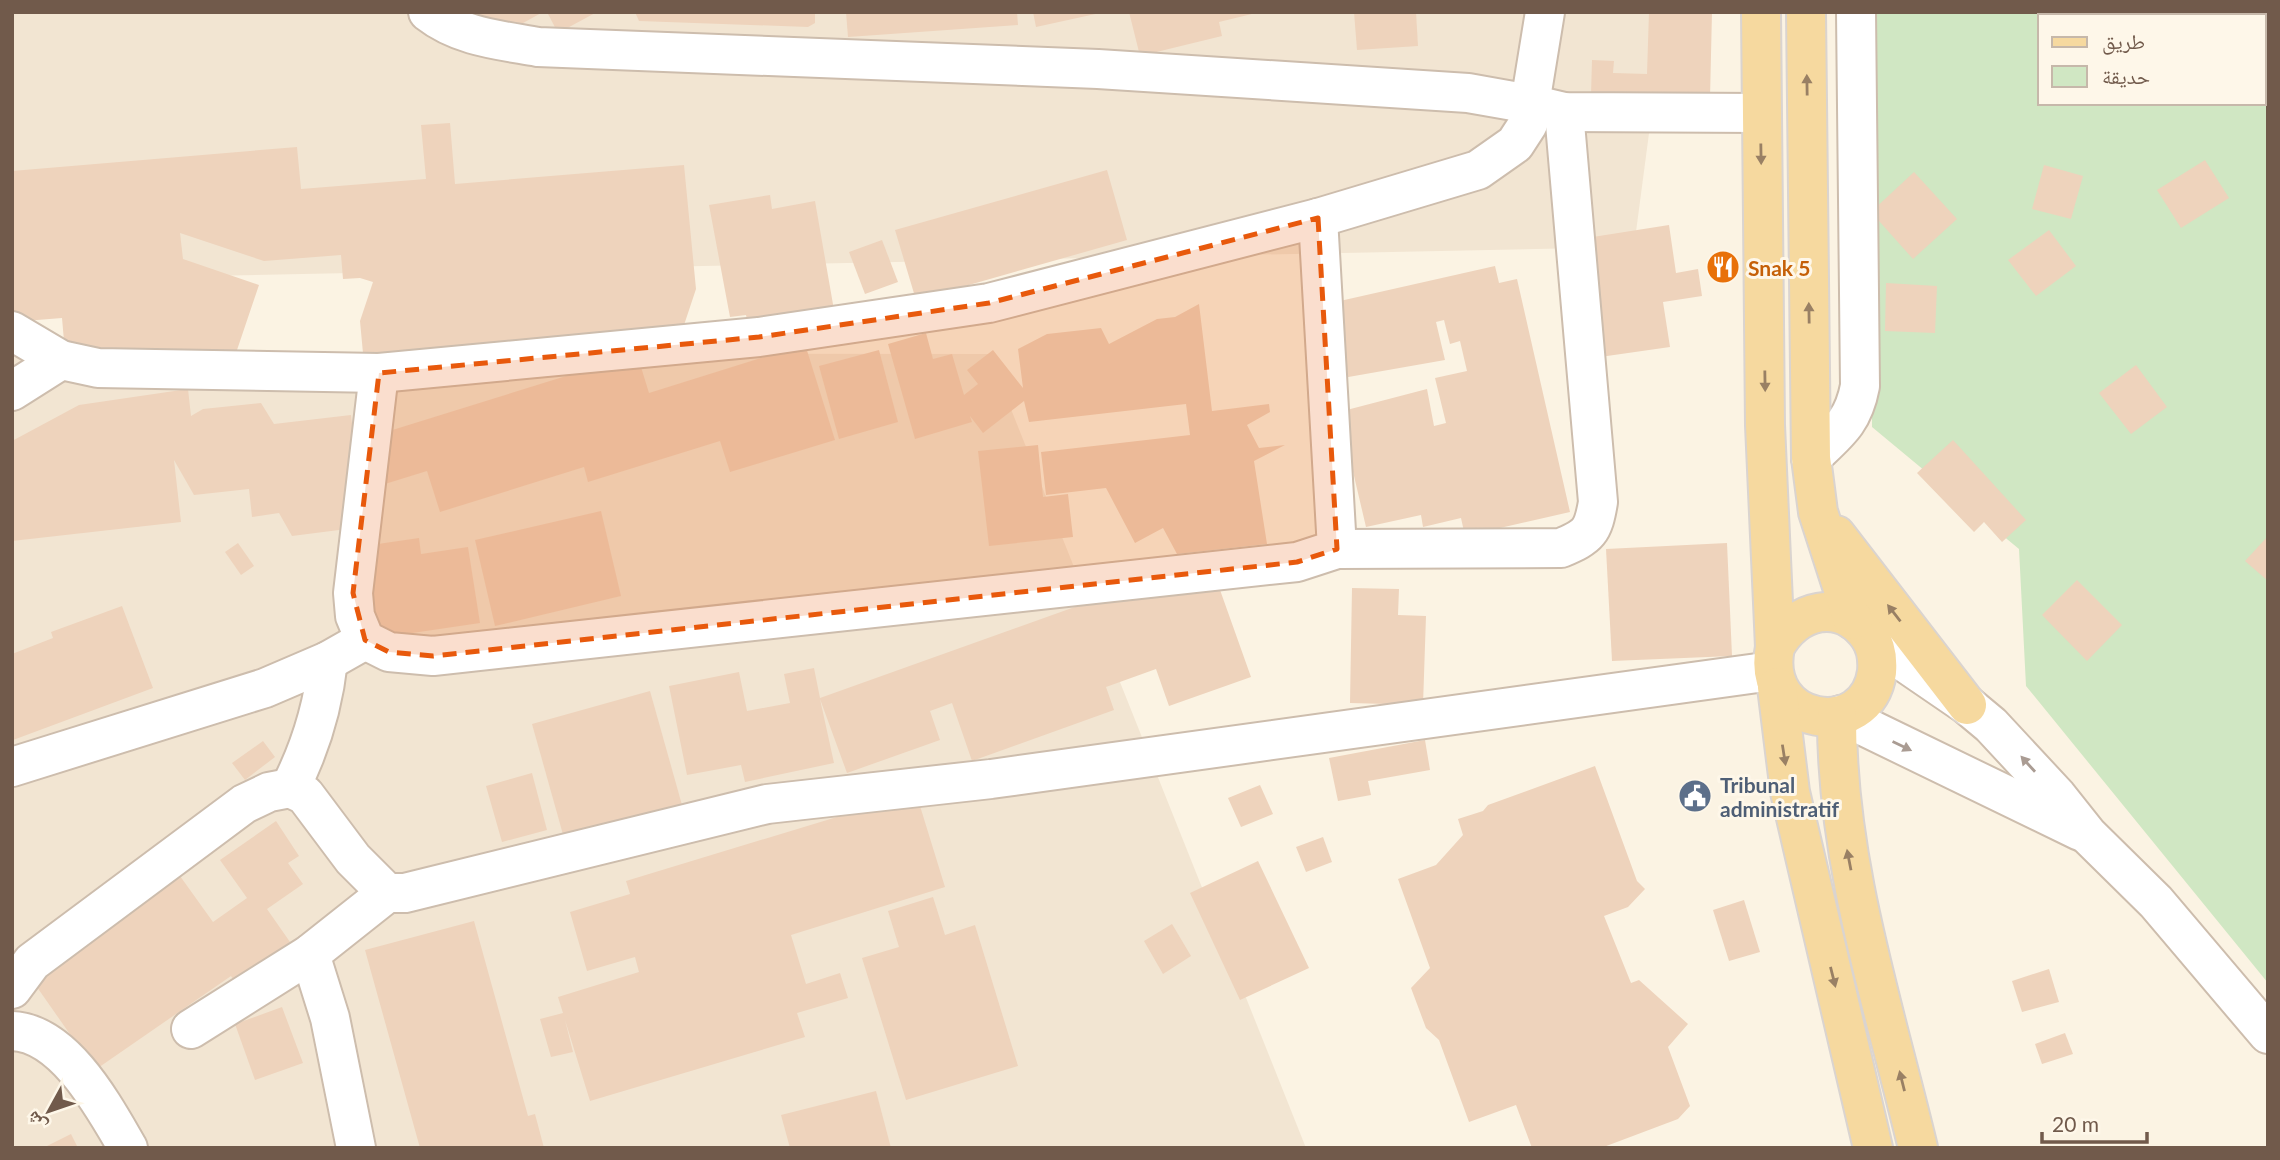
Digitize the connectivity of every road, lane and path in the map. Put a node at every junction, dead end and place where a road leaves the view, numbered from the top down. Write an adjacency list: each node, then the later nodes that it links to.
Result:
1 (428, 12): 6 (street)
2 (1545, 12): 6 (street)
3 (1760, 12): 7 (main road)
4 (1806, 12): 13 (main road, one-way to 4)
5 (1856, 12): 13 (street)
6 (1547, 108): 7 (street); 8 (street); 15 (street)
7 (1761, 113): 19 (main road, one-way to 19)
8 (1318, 218): 11 (street); 15 (street)
9 (12, 331): 10 (street)
10 (61, 360): 11 (street); 12 (street)
11 (379, 373): 17 (street)
12 (12, 391)
13 (1811, 458): 14 (main road)
14 (1818, 512): 16 (main road); 20 (main road, one-way to 14)
15 (1337, 549): 17 (street)
16 (1862, 630): 19 (main road); 20 (street); 21 (main road)
17 (365, 640): 18 (street)
18 (328, 661): 22 (street); 23 (street)
19 (1775, 669): 21 (main road); 25 (street); 33 (main road, one-way to 33)
20 (1967, 705): 24 (street, one-way to 20)
21 (1839, 716): 24 (street, one-way to 24); 34 (main road, one-way to 21)
22 (12, 767)
23 (290, 788): 25 (street); 27 (street)
24 (2088, 835): 30 (street)
25 (387, 893): 26 (street)
26 (310, 954): 28 (street); 32 (street)
27 (12, 989)
28 (191, 1029)
29 (12, 1031): 31 (street)
30 (2268, 1034)
31 (128, 1148)
32 (356, 1148)
33 (1873, 1148)
34 (1918, 1148)

